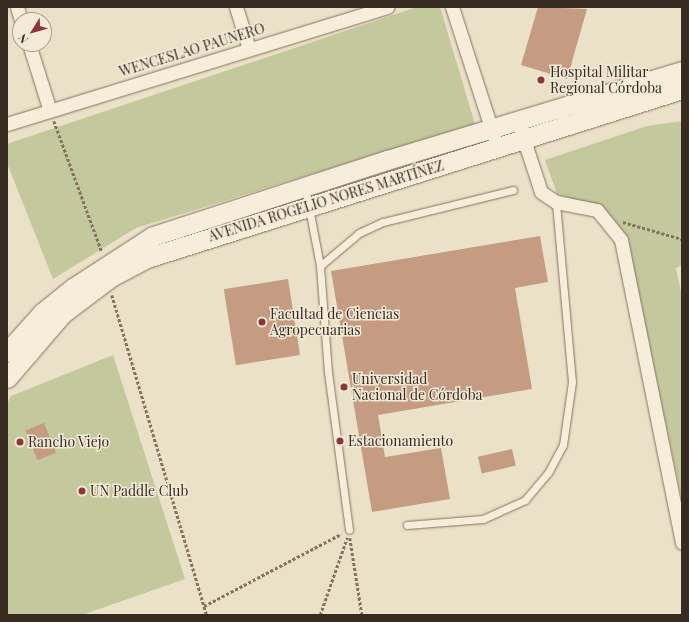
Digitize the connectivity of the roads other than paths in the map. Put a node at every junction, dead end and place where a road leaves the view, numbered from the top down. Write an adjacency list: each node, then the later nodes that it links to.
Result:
1 (236, 7): 4 (street)
2 (387, 7): 4 (street, WENCESLAO PAUNERO)
3 (452, 7): 11 (street)
4 (249, 49): 8 (street, WENCESLAO PAUNERO)
5 (31, 52): 8 (street)
6 (682, 71): 9 (main road, AVENIDA ROGELIO NORES MARTÍNEZ)
7 (682, 89): 12 (main road, AVENIDA ROGELIO NORES MARTÍNEZ)
8 (50, 110): 10 (street, WENCESLAO PAUNERO)
9 (518, 121): 11 (main road, AVENIDA ROGELIO NORES MARTÍNEZ); 12 (street)
10 (7, 124)
11 (491, 128): 13 (street); 14 (main road, AVENIDA ROGELIO NORES MARTÍNEZ)
12 (524, 140): 13 (main road, AVENIDA ROGELIO NORES MARTÍNEZ); 16 (street)
13 (497, 148): 17 (main road, AVENIDA ROGELIO NORES MARTÍNEZ)
14 (305, 187): 17 (lane); 19 (main road, AVENIDA ROGELIO NORES MARTÍNEZ)
15 (513, 190): 18 (lane)
16 (556, 202): 22 (lane); 24 (street)
17 (309, 206): 18 (lane); 19 (main road, AVENIDA ROGELIO NORES MARTÍNEZ)
18 (320, 266): 23 (lane)
19 (108, 270): 20 (main road, AVENIDA ROGELIO NORES MARTÍNEZ); 21 (main road, AVENIDA ROGELIO NORES MARTÍNEZ)
20 (7, 352)
21 (7, 378)
22 (407, 525)
23 (349, 530)
24 (682, 543)

